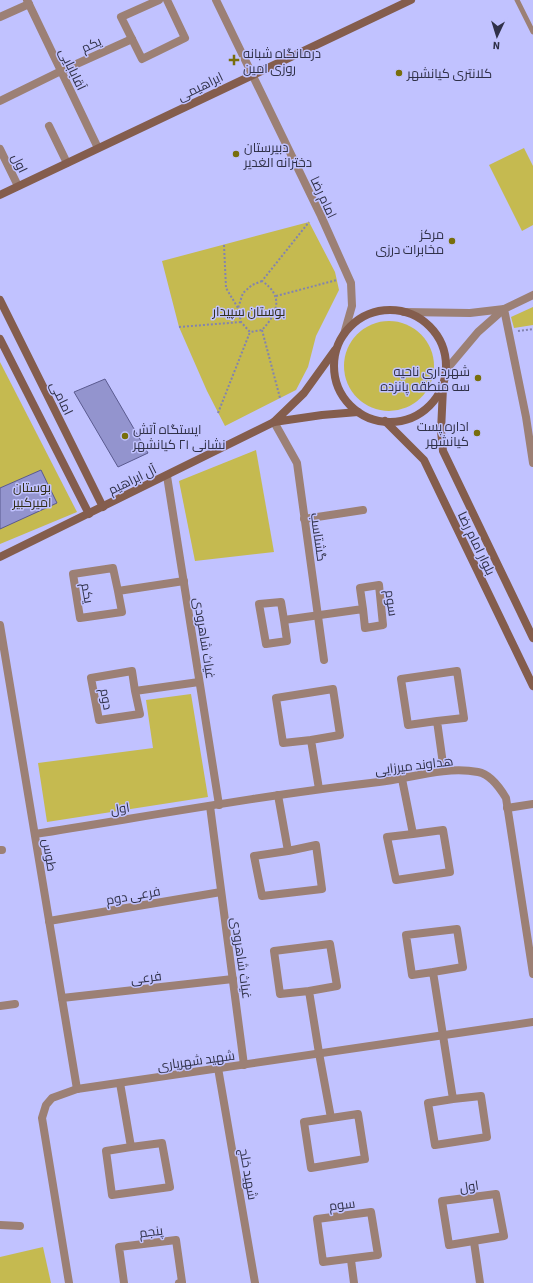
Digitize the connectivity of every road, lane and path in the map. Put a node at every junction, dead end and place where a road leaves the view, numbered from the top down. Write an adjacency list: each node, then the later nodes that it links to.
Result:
1 (159, 0): 10 (street)
2 (167, 0): 10 (street)
3 (216, 0): 12 (street, امام رضا)
4 (411, 0): 7 (main road, ابراهیمی)
5 (517, 0): 9 (lane)
6 (28, 2): 8 (street); 11 (street, آقابابایی)
7 (399, 3): 12 (main road, ابراهیمی)
8 (0, 17)
9 (533, 32)
10 (132, 39): 11 (street, یکم)
11 (61, 71): 13 (street, یکم); 15 (street, آقابابایی)
12 (252, 74): 15 (main road, ابراهیمی); 36 (street, امام رضا)
13 (0, 101)
14 (49, 126): 17 (street)
15 (98, 148): 17 (main road, ابراهیمی)
16 (0, 149): 18 (street, اول)
17 (67, 163): 18 (main road, ابراهیمی)
18 (18, 186): 19 (main road, ابراهیمی)
19 (0, 195)
20 (309, 222): 23 (path)
21 (224, 245): 27 (path)
22 (337, 280): 25 (path)
23 (262, 281): 25 (path); 27 (path)
24 (533, 295): 28 (street)
25 (276, 296): 33 (path)
26 (0, 300): 48 (main road, امامی)
27 (238, 308): 30 (path)
28 (504, 308): 29 (street); 35 (street); 39 (street)
29 (404, 312): 36 (main road); 39 (main road)
30 (241, 322): 31 (path); 34 (path)
31 (179, 327)
32 (533, 329): 35 (path)
33 (262, 330): 34 (path); 41 (path)
34 (250, 332): 43 (path)
35 (509, 333): 46 (street)
36 (344, 334): 38 (main road)
37 (0, 339): 50 (main road)
38 (337, 347): 42 (main road); 45 (main road)
39 (446, 370): 40 (main road)
40 (443, 385): 44 (main road); 59 (main road, بلوار امام رضا)
41 (280, 398)
42 (358, 412): 44 (main road); 45 (main road)
43 (218, 413)
44 (385, 421): 62 (main road, بلوار امام رضا)
45 (274, 422): 47 (main road, آل ابراهیم); 51 (street, گشتاسب)
46 (533, 463)
47 (167, 476): 48 (main road, آل ابراهیم); 53 (street, غیاث شاهرودی)
48 (103, 507): 50 (main road, آل ابراهیم)
49 (363, 510): 51 (street)
50 (89, 514): 52 (main road, آل ابراهیم)
51 (304, 519): 56 (street, گشتاسب)
52 (0, 557)
53 (184, 581): 54 (street); 61 (street, غیاث شاهرودی)
54 (118, 591): 54 (street, یکم)
55 (363, 609): 55 (street, سوم); 56 (street)
56 (318, 616): 57 (street); 60 (street, گشتاسب)
57 (284, 620): 57 (street)
58 (0, 625): 74 (street, طوس)
59 (533, 638)
60 (324, 660)
61 (199, 682): 63 (street); 71 (street, غیاث شاهرودی)
62 (533, 686)
63 (135, 691): 63 (street, دوم)
64 (437, 721): 64 (street); 66 (street)
65 (311, 740): 65 (street); 68 (street)
66 (444, 771): 67 (street, هداوند میرزایی); 73 (street, هداوند میرزایی)
67 (402, 779): 68 (street, هداوند میرزایی); 75 (street)
68 (319, 789): 69 (street, هداوند میرزایی)
69 (278, 795): 71 (street, هداوند میرزایی); 76 (street)
70 (533, 804): 73 (street)
71 (218, 805): 72 (street, هداوند میرزایی)
72 (210, 806): 74 (street, اول); 77 (street, غیاث شاهرودی)
73 (507, 808): 79 (street, هداوند میرزایی)
74 (35, 834): 78 (street, طوس)
75 (413, 834): 75 (street)
76 (288, 851): 76 (street)
77 (221, 892): 78 (street, فرعی دوم); 82 (street, غیاث شاهرودی)
78 (49, 921): 84 (street, طوس)
79 (530, 939): 81 (street, هداوند میرزایی)
80 (433, 972): 80 (street); 88 (street)
81 (533, 974)
82 (233, 979): 84 (street, فرعی); 90 (street, غیاث شاهرودی)
83 (309, 991): 83 (street); 89 (street)
84 (62, 998): 93 (street, طوس)
85 (15, 1004): 86 (street)
86 (0, 1006)
87 (533, 1022): 88 (street, شهید شهریاری)
88 (442, 1035): 89 (street, شهید شهریاری); 94 (street)
89 (319, 1054): 90 (street, شهید شهریاری); 95 (street)
90 (244, 1065): 91 (street, شهید شهریاری)
91 (218, 1068): 92 (street, شهید شهریاری); 104 (street, شهید خلج)
92 (120, 1083): 93 (street, شهید شهریاری); 96 (street)
93 (77, 1090): 101 (street, شهید شهریاری)
94 (453, 1099): 94 (street)
95 (331, 1118): 95 (street)
96 (131, 1147): 96 (street)
97 (0, 1225): 98 (street)
98 (20, 1226)
99 (474, 1242): 99 (street, اول); 106 (street)
100 (351, 1260): 100 (street, سوم); 105 (street)
101 (69, 1283)
102 (124, 1283): 103 (street, پنجم)
103 (179, 1283)
104 (255, 1283)
105 (354, 1283)
106 (480, 1283)

